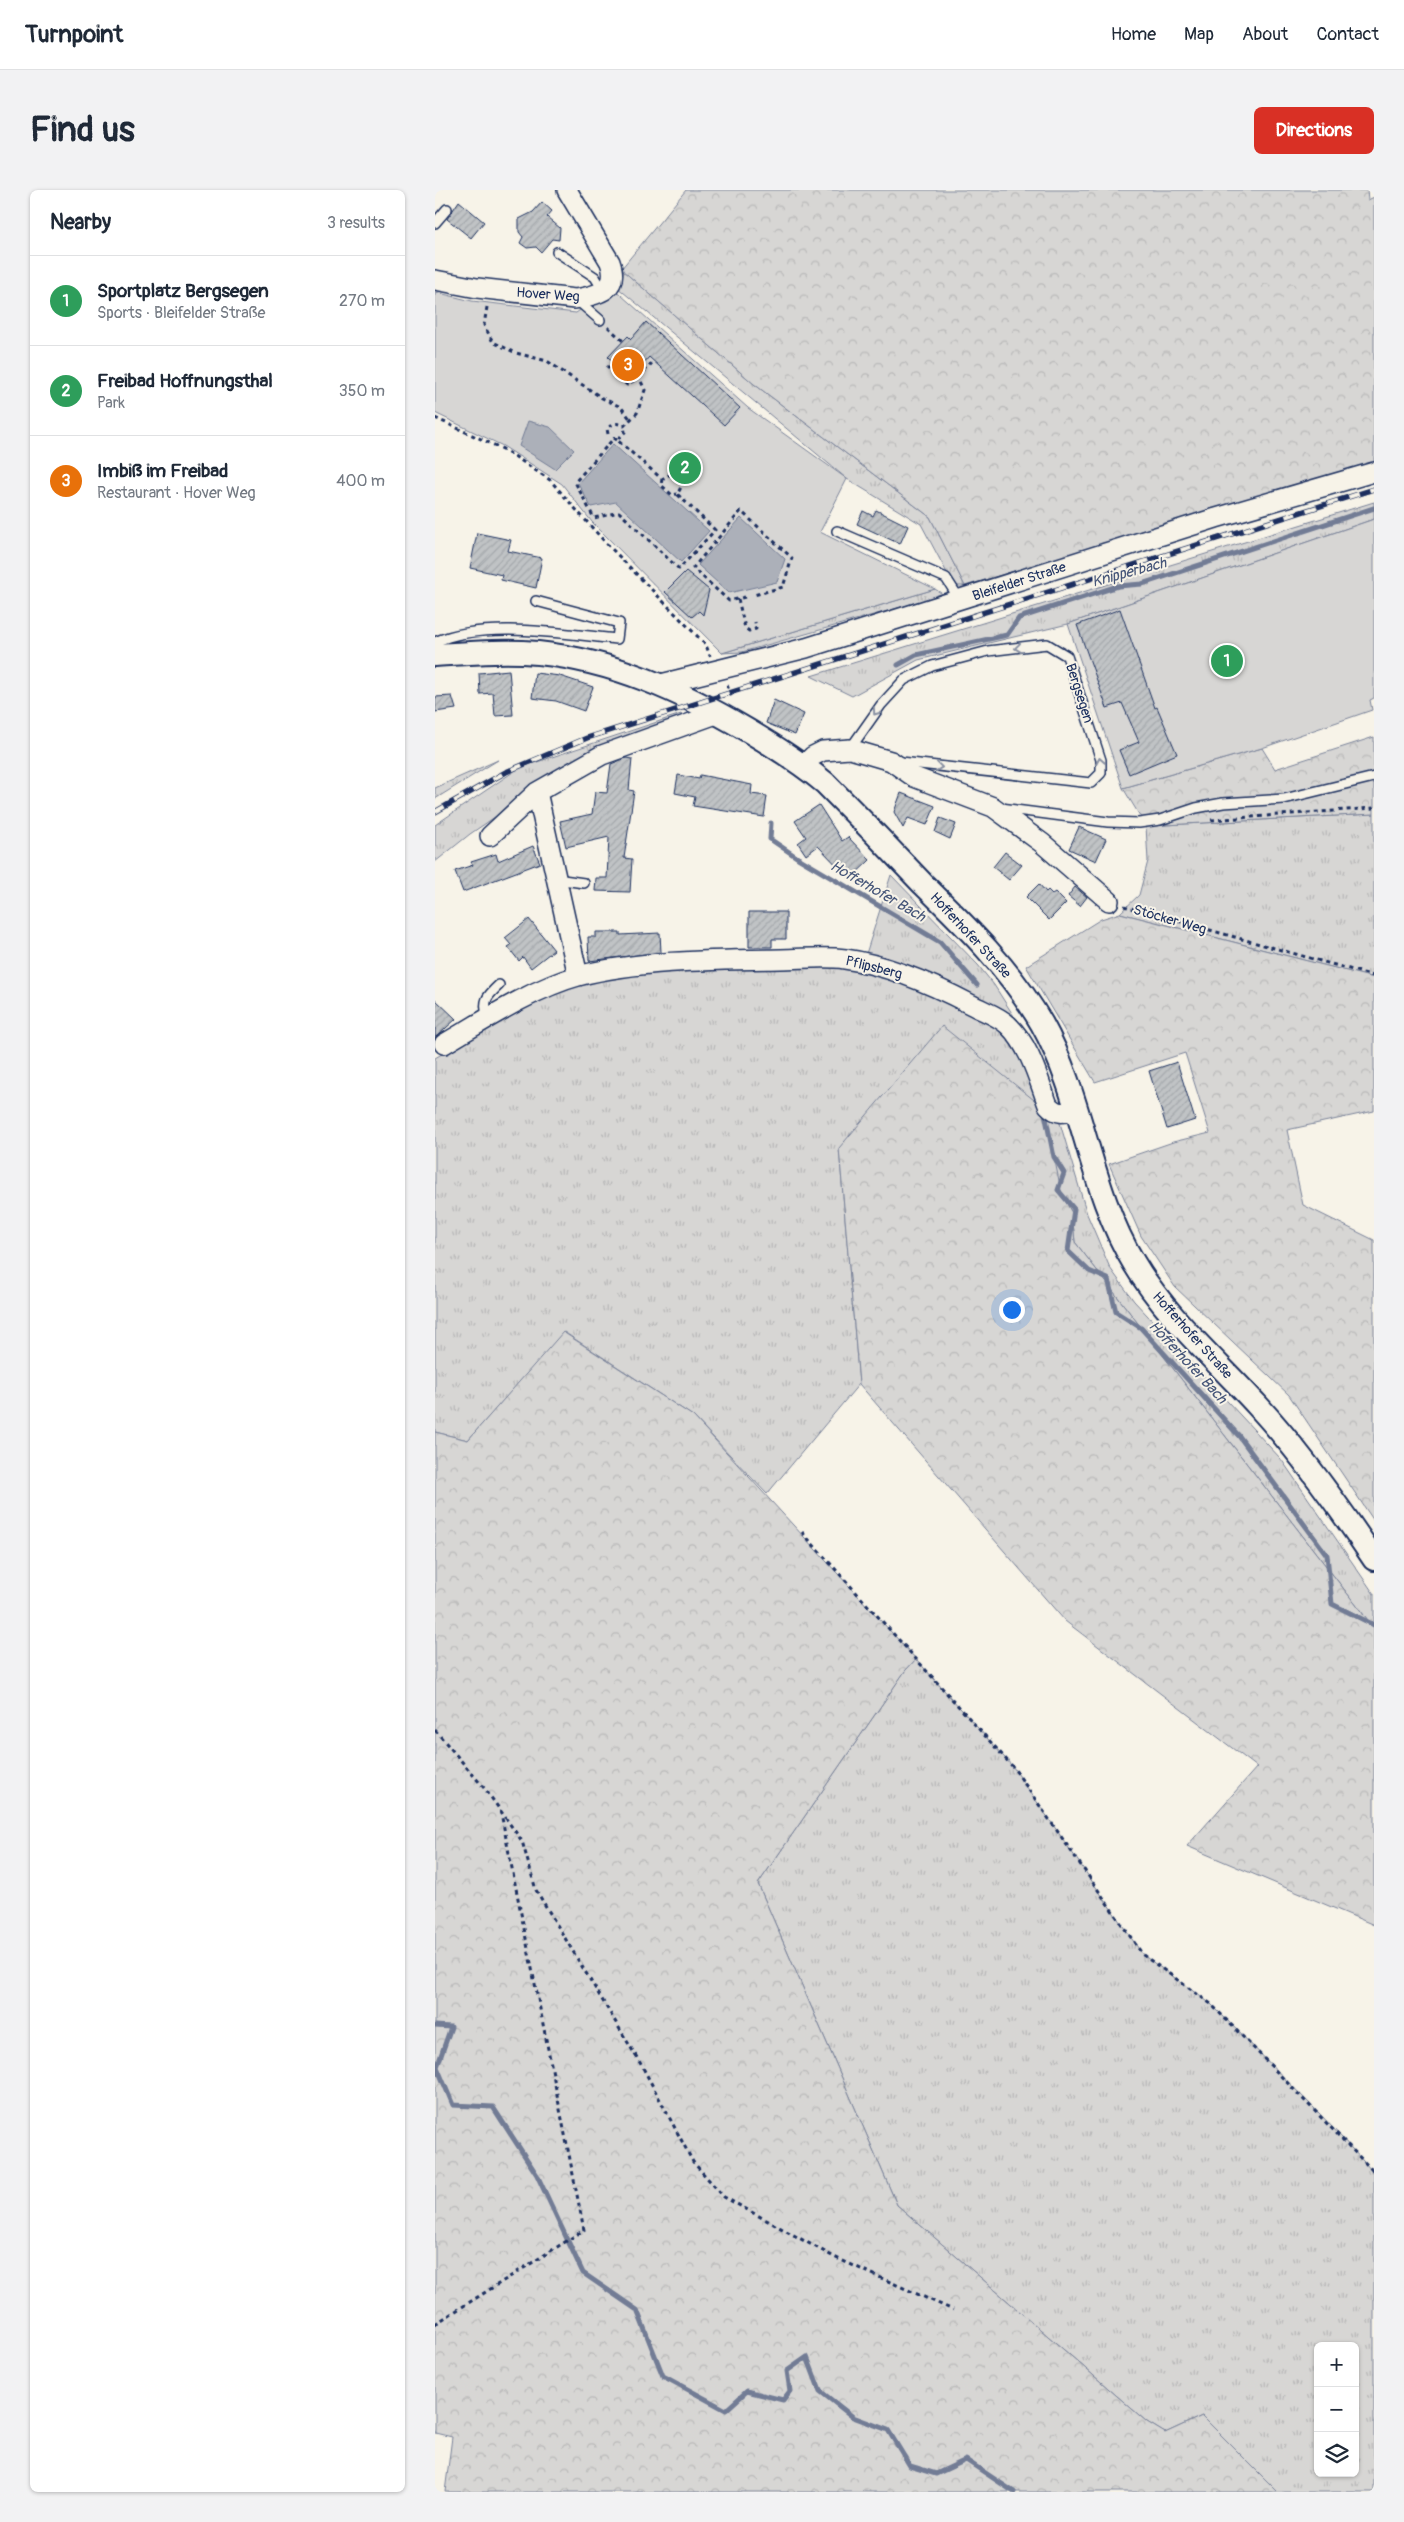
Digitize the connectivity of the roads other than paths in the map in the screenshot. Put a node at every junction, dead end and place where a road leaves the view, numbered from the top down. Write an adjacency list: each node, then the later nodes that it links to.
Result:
1 (567, 190): 6 (street)
2 (447, 209): 3 (lane)
3 (435, 223)
4 (557, 252): 6 (lane)
5 (435, 280): 7 (street, Hover Weg)
6 (603, 290): 7 (street, Hover Weg)
7 (575, 298): 8 (lane)
8 (600, 320)
9 (1374, 472): 11 (street, Bleifelder Straße)
10 (837, 531): 11 (lane)
11 (960, 600): 15 (street, Bleifelder Straße)
12 (536, 601): 13 (lane)
13 (435, 642)
14 (435, 655): 15 (street, Hofferhofer Straße)
15 (661, 684): 16 (street, Hofferhofer Straße)
16 (726, 706): 19 (street, Hofferhofer Straße); 21 (street)
17 (850, 749): 18 (street, Bergsegen); 18 (lane, Bergsegen, one-way to 17); 19 (street, Bergsegen)
18 (891, 761): 22 (street, Bergsegen)
19 (804, 765): 31 (street, Hofferhofer Straße)
20 (1374, 777): 22 (lane, Bergsegen)
21 (537, 792): 23 (street); 24 (street)
22 (993, 807): 26 (street)
23 (490, 836)
24 (556, 879): 25 (lane); 27 (street)
25 (584, 883)
26 (1109, 901)
27 (578, 976): 29 (street, Pflipsberg); 31 (street, Pflipsberg)
28 (499, 985): 29 (lane)
29 (488, 1018): 30 (street, Pflipsberg)
30 (444, 1044)
31 (1075, 1110): 32 (street, Hofferhofer Straße)
32 (1374, 1559)

